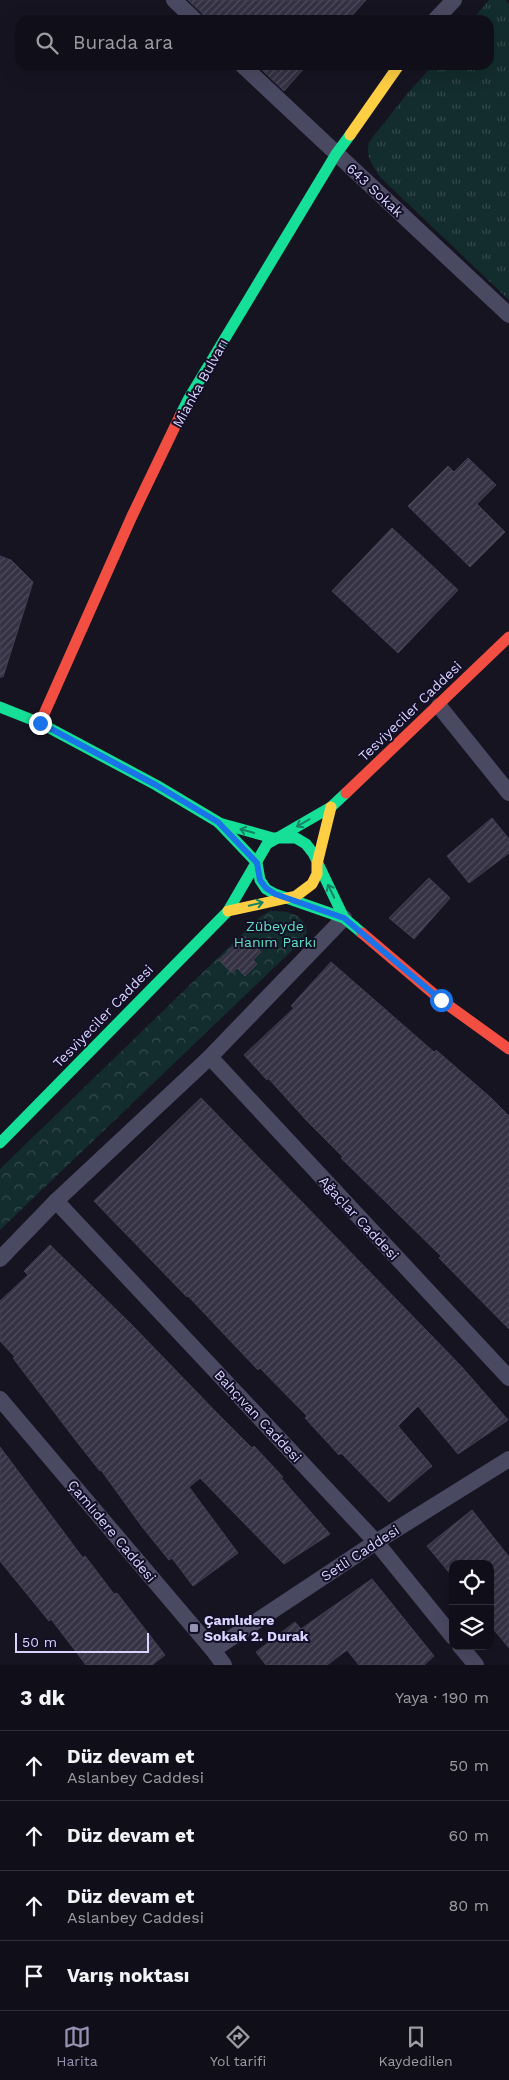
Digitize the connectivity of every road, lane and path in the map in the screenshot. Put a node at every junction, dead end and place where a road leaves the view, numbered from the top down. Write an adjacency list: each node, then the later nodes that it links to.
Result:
1 (174, 0): 3 (street)
2 (454, 0): 4 (street)
3 (190, 15)
4 (440, 15)
5 (247, 70): 7 (street, 643 Sokak)
6 (395, 70): 7 (street, Mianka Bulvarı)
7 (336, 154): 8 (street, 643 Sokak); 12 (street, Mianka Bulvarı)
8 (509, 315)
9 (509, 637): 10 (street, Tesviyeciler Caddesi)
10 (439, 706): 13 (street); 14 (street, Tesviyeciler Caddesi)
11 (0, 707): 12 (street)
12 (40, 723): 15 (street)
13 (509, 793)
14 (331, 807): 16 (street, Tesviyeciler Caddesi, one-way to 16); 18 (street)
15 (218, 822): 16 (street, one-way to 15); 17 (street)
16 (276, 839): 17 (street); 18 (street)
17 (257, 863): 19 (street); 20 (street, Tesviyeciler Caddesi)
18 (317, 864): 19 (street); 21 (street, one-way to 18)
19 (285, 897): 20 (street, one-way to 19); 21 (street)
20 (228, 911): 24 (street, Tesviyeciler Caddesi)
21 (344, 918): 22 (street); 23 (street)
22 (509, 1049)
23 (210, 1058): 25 (street); 27 (street, Ağaçlar Caddesi)
24 (0, 1143)
25 (56, 1201): 26 (street); 30 (street, Bahçıvan Caddesi)
26 (0, 1259)
27 (509, 1378)
28 (0, 1399): 32 (street, Çamlıdere Caddesi)
29 (509, 1459): 30 (street, Setli Caddesi)
30 (376, 1542): 31 (street, Bahçıvan Caddesi); 32 (street, Setli Caddesi)
31 (449, 1632)
32 (213, 1650): 34 (street, Çamlıdere Caddesi)
33 (463, 1650): 35 (street)
34 (224, 1665)
35 (476, 1665)

